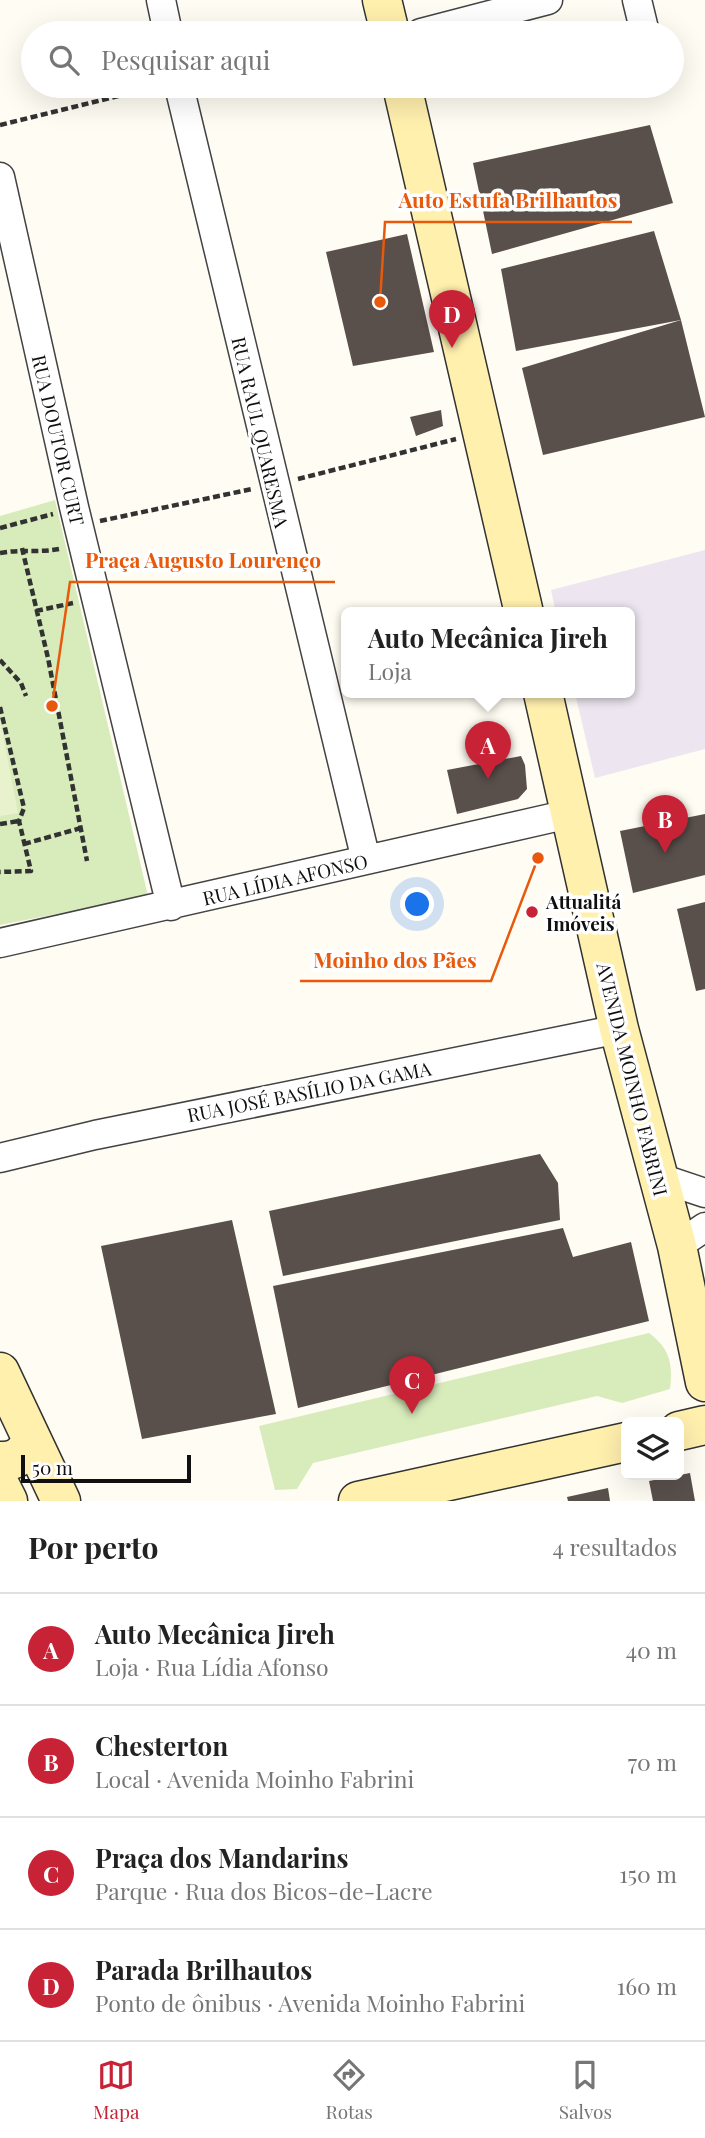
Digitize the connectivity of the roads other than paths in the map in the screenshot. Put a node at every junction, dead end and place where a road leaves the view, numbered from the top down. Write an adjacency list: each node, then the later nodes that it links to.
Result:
1 (160, 0): 5 (street)
2 (382, 0): 6 (street)
3 (548, 0): 7 (street)
4 (637, 0): 8 (street)
5 (165, 21)
6 (387, 21)
7 (467, 21)
8 (642, 21)
9 (182, 98): 15 (street, RUA RAUL QUARESMA)
10 (405, 98): 12 (street)
11 (0, 177): 16 (street, RUA DOUTOR CURT)
12 (523, 607)
13 (544, 698): 14 (street, AVENIDA MOINHO FABRINI)
14 (569, 814): 15 (street, RUA LÍDIA AFONSO); 18 (street, AVENIDA MOINHO FABRINI)
15 (366, 860): 16 (street, RUA LÍDIA AFONSO)
16 (171, 906): 17 (street, RUA LÍDIA AFONSO)
17 (0, 943)
18 (619, 1029): 19 (street, RUA JOSÉ BASÍLIO DA GAMA); 20 (street, AVENIDA MOINHO FABRINI)
19 (0, 1158)
20 (657, 1177): 21 (street); 22 (street, AVENIDA MOINHO FABRINI)
21 (705, 1193)
22 (691, 1237): 24 (street, AVENIDA MOINHO FABRINI)
23 (0, 1372): 28 (street)
24 (705, 1382)
25 (705, 1425): 26 (street)
26 (684, 1430)
27 (621, 1443): 32 (street)
28 (15, 1451): 31 (street)
29 (0, 1485): 30 (street)
30 (8, 1501)
31 (61, 1501)
32 (358, 1501)

